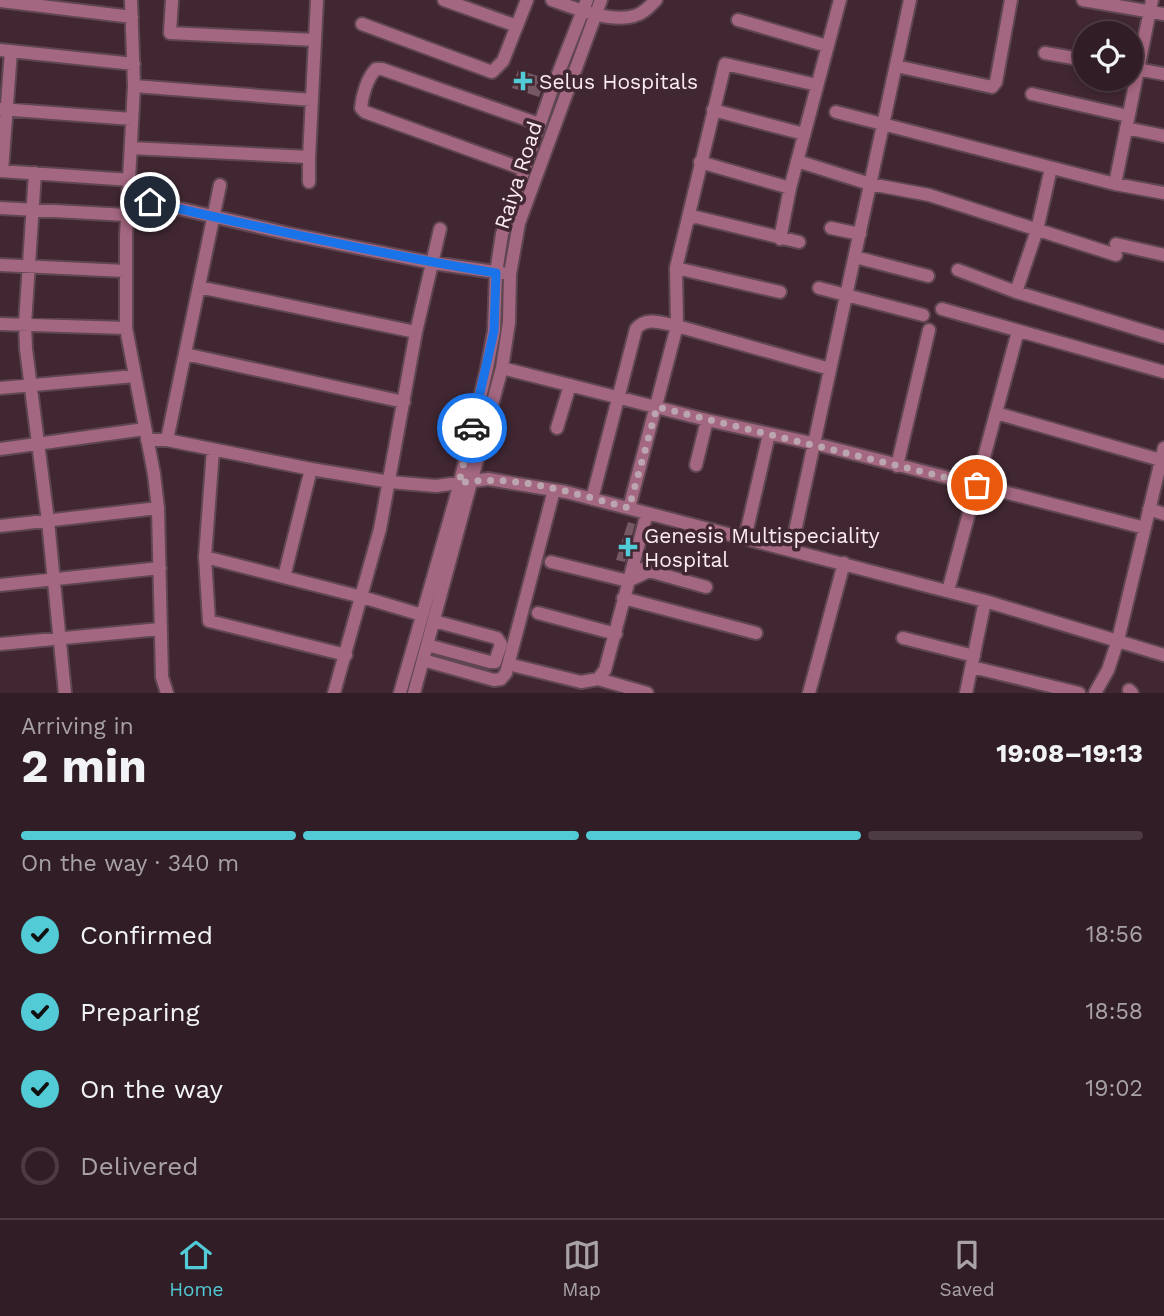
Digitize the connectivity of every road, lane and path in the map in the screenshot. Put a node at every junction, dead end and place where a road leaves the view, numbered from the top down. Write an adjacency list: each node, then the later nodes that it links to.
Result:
1 (131, 0): 16 (street)
2 (172, 0): 20 (street)
3 (317, 0): 20 (street)
4 (444, 0): 19 (street)
5 (527, 0): 19 (street)
6 (552, 0): 14 (street)
7 (601, 0): 14 (street, Raiya Road)
8 (656, 0): 14 (street)
9 (840, 0): 22 (street)
10 (910, 0): 27 (street)
11 (1012, 0): 27 (street)
12 (1083, 0): 15 (street)
13 (0, 1): 16 (street)
14 (588, 9): 40 (street, Raiya Road); 80 (street, Raiya Road)
15 (1156, 9): 21 (street)
16 (131, 17): 26 (street)
17 (738, 20): 22 (street)
18 (362, 24): 19 (street)
19 (517, 26)
20 (315, 40): 34 (street)
21 (1143, 44)
22 (827, 46): 30 (street)
23 (5, 50): 26 (street); 35 (street)
24 (1045, 53): 25 (street)
25 (1073, 58)
26 (134, 64): 31 (street)
27 (896, 66): 41 (street)
28 (1143, 70): 29 (street)
29 (1164, 74)
30 (817, 85): 36 (street); 42 (street)
31 (134, 86): 34 (street); 38 (street)
32 (1131, 91): 39 (street)
33 (1031, 94): 39 (street)
34 (312, 100): 45 (street)
35 (3, 110): 38 (street); 50 (street)
36 (713, 110): 42 (street); 47 (street)
37 (836, 112): 41 (street)
38 (132, 119): 44 (street)
39 (1127, 122): 43 (street); 55 (street)
40 (540, 124): 49 (street, Raiya Road); 49 (street)
41 (883, 124): 48 (street); 54 (street)
42 (804, 134): 46 (street)
43 (1164, 136)
44 (131, 148): 45 (street); 52 (street)
45 (309, 157): 53 (street)
46 (797, 161): 54 (street); 57 (street)
47 (700, 162): 57 (street); 64 (street)
48 (1051, 168): 55 (street); 67 (street)
49 (523, 169): 79 (street, Raiya Road)
50 (1, 171): 51 (street)
51 (35, 173): 52 (street); 61 (street)
52 (131, 180): 59 (street)
53 (309, 182)
54 (870, 184): 67 (street); 68 (street)
55 (1115, 184): 58 (street)
56 (220, 185): 63 (street)
57 (790, 188): 69 (street)
58 (1164, 194)
59 (129, 197): 62 (street); 63 (street)
60 (0, 208): 61 (street)
61 (33, 210): 62 (street); 75 (street)
62 (127, 215): 78 (street)
63 (214, 216): 73 (street); 82 (street)
64 (687, 222): 69 (street); 76 (street)
65 (831, 228): 68 (street)
66 (440, 229): 73 (street)
67 (1037, 230): 71 (street); 85 (street)
68 (860, 234): 72 (street)
69 (780, 239): 70 (street)
70 (799, 243)
71 (1164, 255)
72 (855, 257): 81 (street); 86 (street)
73 (433, 263): 79 (street); 95 (street)
74 (0, 265): 75 (street)
75 (30, 268): 78 (street); 90 (street)
76 (676, 268): 84 (street); 91 (street)
77 (958, 270): 85 (street)
78 (125, 271): 92 (street)
79 (496, 273): 80 (street); 123 (street, Raiya Road)
80 (510, 274): 98 (street, Raiya Road)
81 (928, 276)
82 (199, 286): 95 (street); 97 (street)
83 (819, 288): 86 (street)
84 (780, 292)
85 (1016, 292): 96 (street)
86 (847, 295): 88 (street); 99 (street)
87 (942, 309): 94 (street)
88 (923, 315)
89 (0, 324): 90 (street)
90 (25, 324): 92 (street); 102 (street)
91 (677, 326): 99 (street); 105 (street); 107 (street)
92 (126, 328): 101 (street)
93 (929, 330): 120 (street)
94 (1018, 331): 100 (street); 108 (street)
95 (416, 332): 106 (street)
96 (1164, 337)
97 (185, 354): 106 (street); 113 (street)
98 (502, 368): 103 (street); 123 (street, Raiya Road)
99 (830, 369): 114 (street)
100 (1164, 372)
101 (135, 376): 102 (street); 112 (street)
102 (30, 384): 104 (street); 115 (street)
103 (570, 385): 105 (street); 110 (street)
104 (0, 388)
105 (617, 397): 107 (street); 126 (street)
106 (404, 402): 122 (street)
107 (657, 407): 109 (street); 129 (street)
108 (996, 413): 118 (street); 124 (street)
109 (707, 420): 111 (street); 119 (street)
110 (557, 428)
111 (769, 434): 114 (street); 134 (street)
112 (146, 435): 113 (street); 115 (street); 127 (street)
113 (167, 440): 117 (street)
114 (816, 444): 120 (street); 135 (street)
115 (38, 445): 116 (street); 131 (street)
116 (0, 449)
117 (213, 450): 121 (street); 136 (street)
118 (1163, 456): 128 (street)
119 (696, 465)
120 (897, 466): 124 (street)
121 (311, 469): 122 (street); 142 (street)
122 (390, 482): 123 (street); 148 (street)
123 (466, 482): 125 (street); 152 (street, Raiya Road)
124 (977, 485): 133 (street); 147 (street)
125 (554, 490): 126 (street); 163 (street)
126 (592, 499): 129 (street)
127 (158, 508): 131 (street); 140 (street)
128 (1149, 509): 130 (street); 133 (street)
129 (639, 511): 134 (street); 139 (street)
130 (1164, 514)
131 (48, 521): 132 (street); 143 (street)
132 (0, 526)
133 (1145, 528): 158 (street)
134 (745, 538): 135 (street)
135 (791, 550): 138 (street)
136 (205, 557): 142 (street); 162 (street)
137 (551, 562): 144 (street)
138 (844, 563): 147 (street); 174 (street)
139 (632, 566): 141 (street); 144 (street)
140 (160, 568): 143 (street); 153 (street)
141 (649, 571): 144 (street); 146 (street)
142 (284, 577): 148 (street)
143 (53, 580): 145 (street); 157 (street)
144 (628, 582): 149 (street)
145 (0, 585)
146 (706, 587)
147 (948, 591): 150 (street)
148 (362, 597): 152 (street); 162 (street)
149 (624, 598): 154 (street); 155 (street)
150 (985, 601): 158 (street); 164 (street)
151 (538, 613): 155 (street)
152 (428, 618): 160 (street, Raiya Road); 160 (street); 171 (street, Raiya Road)
153 (160, 629): 157 (street); 169 (street)
154 (755, 633)
155 (615, 634): 166 (street)
156 (903, 638): 164 (street)
157 (60, 639): 159 (street); 168 (street)
158 (1118, 640): 161 (street); 177 (street)
159 (0, 644)
160 (427, 645): 163 (street, Raiya Road)
161 (1164, 655)
162 (346, 656): 170 (street)
163 (423, 660): 172 (street, Raiya Road)
164 (973, 661): 175 (street); 176 (street)
165 (516, 666): 166 (street)
166 (598, 679): 167 (street)
167 (628, 691): 173 (street)
168 (65, 693)
169 (167, 693)
170 (334, 693)
171 (400, 693)
172 (414, 693)
173 (647, 693)
174 (809, 693)
175 (966, 693)
176 (1079, 693)
177 (1095, 693)

